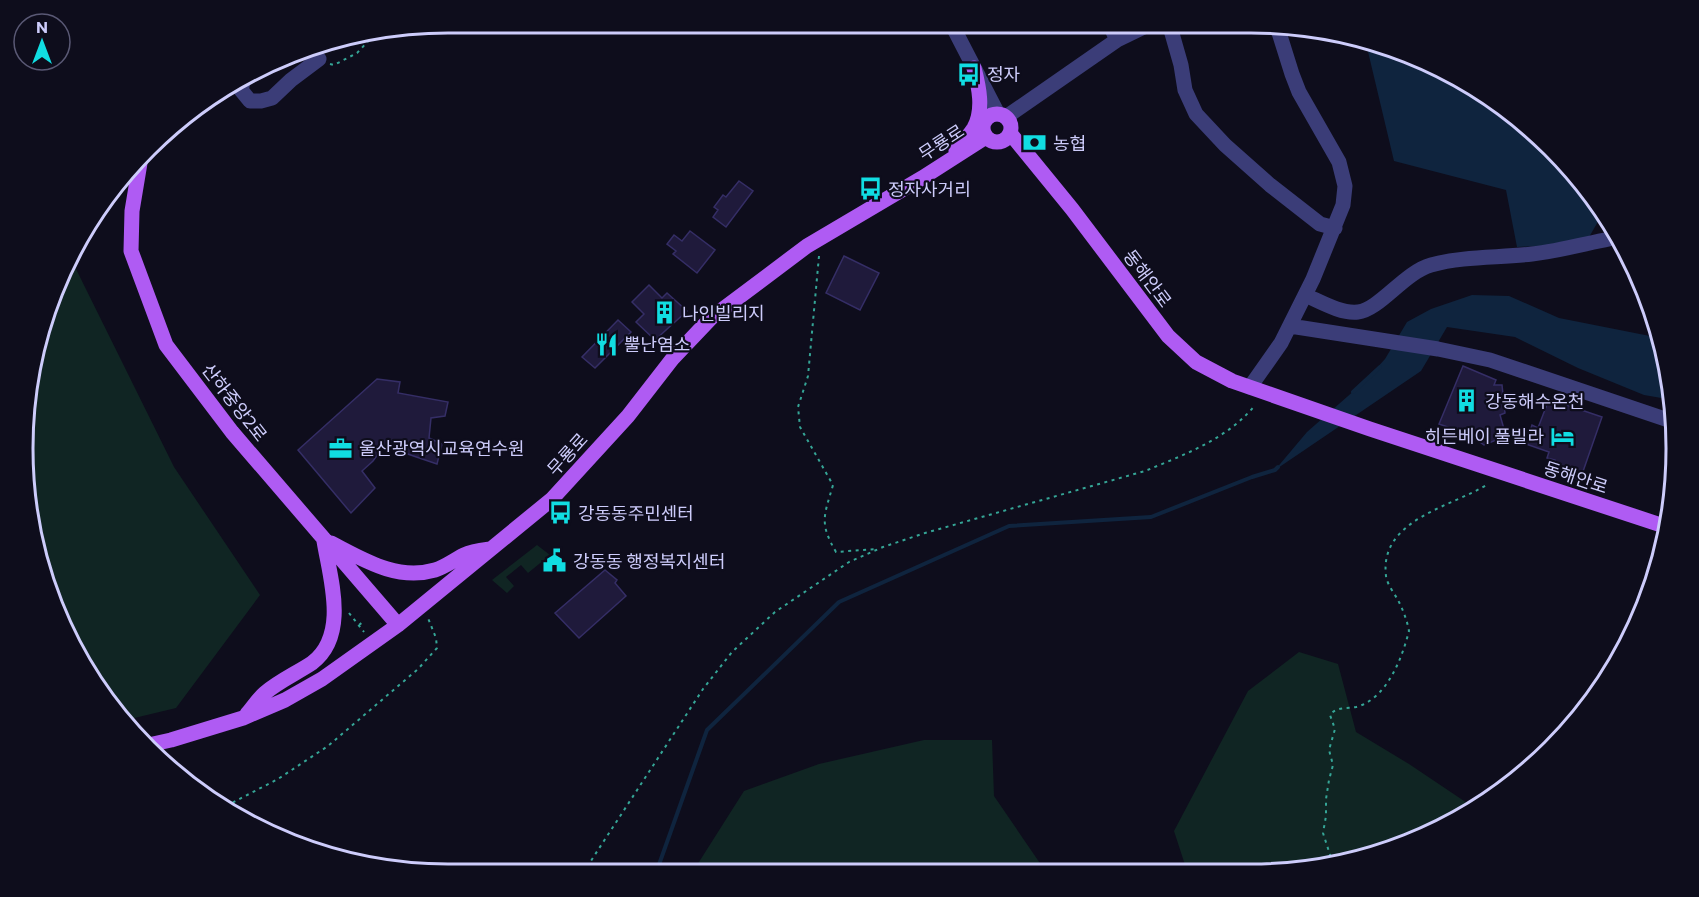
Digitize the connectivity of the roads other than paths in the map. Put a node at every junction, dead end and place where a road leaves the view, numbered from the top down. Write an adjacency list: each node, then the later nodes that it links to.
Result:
1 (956, 33): 8 (street)
2 (1114, 33): 6 (street)
3 (1131, 33): 6 (street)
4 (1172, 33): 15 (street)
5 (1280, 34): 15 (street)
6 (1117, 40): 10 (street)
7 (319, 59): 9 (street)
8 (974, 68): 10 (street); 13 (main road)
9 (241, 89)
10 (1002, 115): 11 (main road); 12 (main road)
11 (1010, 133): 12 (main road); 19 (main road, 동해안로)
12 (986, 136): 13 (main road, 무룡로)
13 (951, 158): 23 (main road, 무룡로)
14 (139, 172): 22 (main road, 산하중앙2로)
15 (1335, 228): 17 (street)
16 (1609, 239): 17 (street)
17 (1305, 295): 18 (street)
18 (1290, 326): 19 (street); 20 (street)
19 (1251, 387): 21 (main road, 동해안로)
20 (1665, 419)
21 (1659, 524)
22 (323, 539): 23 (main road); 24 (main road, 산하중앙2로); 25 (main road)
23 (492, 548): 24 (main road, 무룡로)
24 (398, 625): 25 (main road, 무룡로)
25 (243, 718): 26 (main road, 무룡로)
26 (156, 743)

